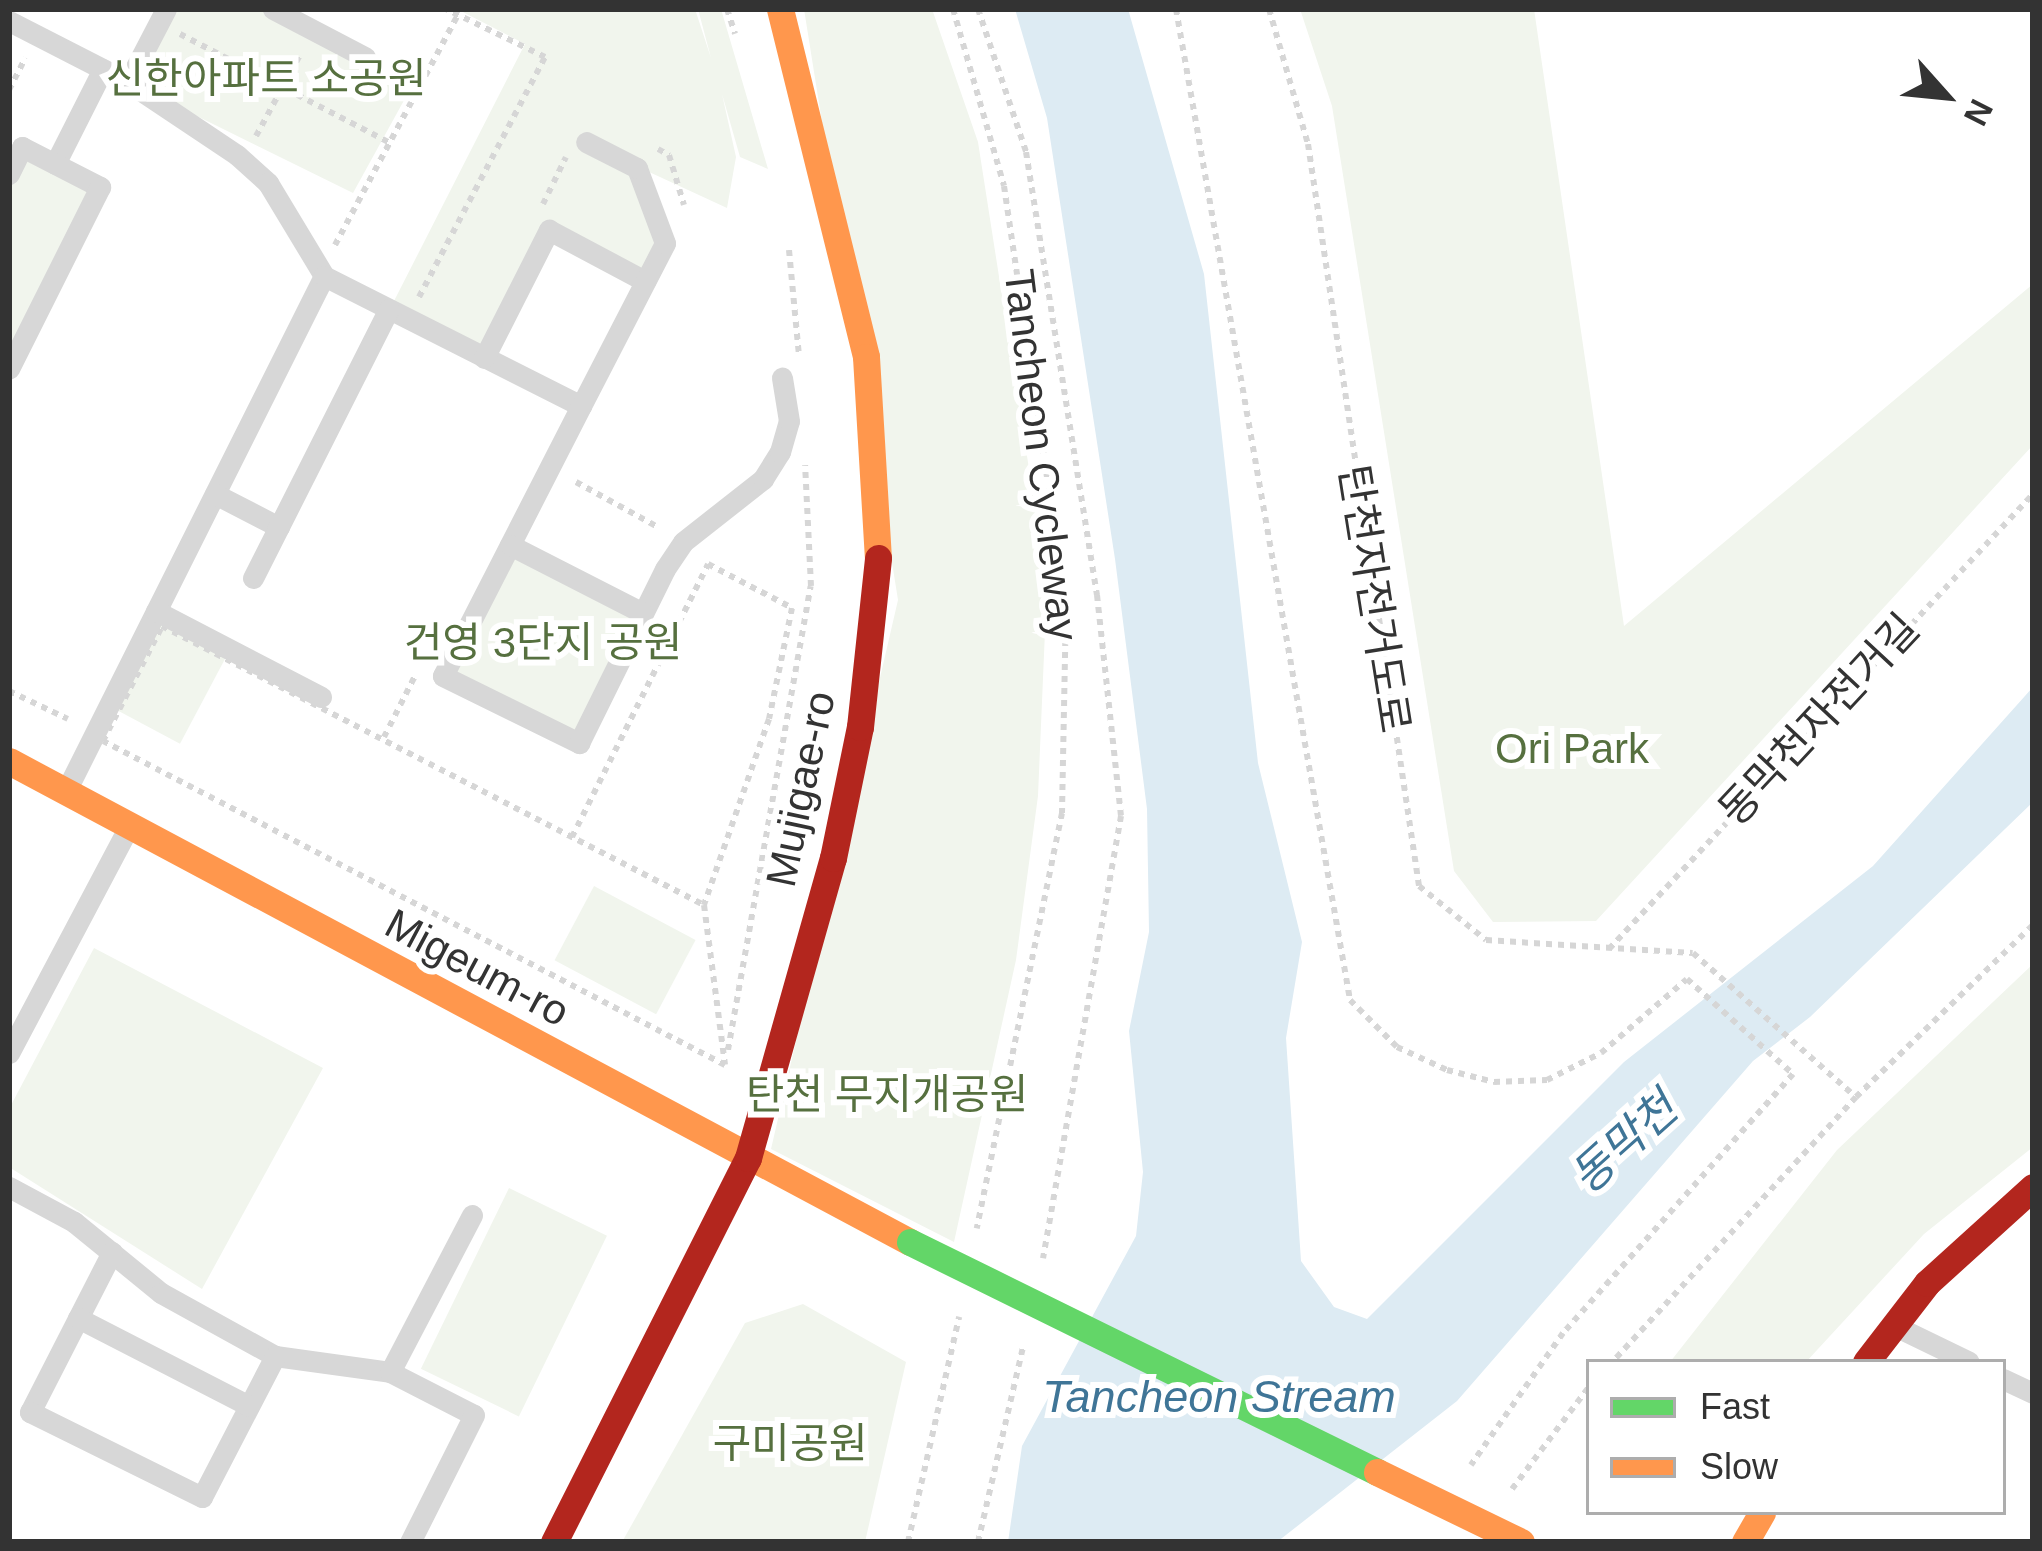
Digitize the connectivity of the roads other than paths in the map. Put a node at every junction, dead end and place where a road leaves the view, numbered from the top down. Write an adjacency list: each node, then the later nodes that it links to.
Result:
1 (273, 9): 5 (lane)
2 (780, 9): 29 (main road, Mujigae-ro)
3 (168, 20): 7 (lane)
4 (9, 21): 6 (lane)
5 (365, 57)
6 (103, 69): 7 (lane); 9 (lane)
7 (128, 82): 11 (lane)
8 (577, 148): 12 (lane)
9 (55, 164): 10 (lane); 15 (lane)
10 (9, 174)
11 (324, 276): 13 (lane); 18 (lane)
12 (645, 281): 14 (lane); 17 (lane)
13 (389, 309): 14 (lane); 19 (lane)
14 (484, 358): 17 (lane)
15 (9, 369)
16 (791, 377): 23 (lane)
17 (581, 406): 20 (lane)
18 (215, 494): 19 (lane); 22 (lane)
19 (279, 526): 21 (lane)
20 (510, 545): 23 (lane); 23 (lane)
21 (253, 578)
22 (157, 611): 24 (lane); 26 (lane)
23 (643, 613)
24 (321, 698)
25 (9, 761): 26 (main road, Migeum-ro)
26 (66, 792): 27 (main road, Migeum-ro)
27 (128, 827): 28 (lane); 29 (main road, Migeum-ro)
28 (9, 1053)
29 (748, 1158): 45 (main road, Mujigae-ro); 46 (main road, Migeum-ro, bridge)
30 (9, 1187): 33 (lane)
31 (2033, 1187): 35 (main road)
32 (472, 1215): 39 (lane)
33 (112, 1252): 34 (lane); 36 (lane)
34 (78, 1318): 42 (lane); 42 (lane)
35 (1894, 1326): 37 (main road); 38 (lane)
36 (275, 1356): 39 (lane); 42 (lane)
37 (1868, 1359)
38 (1963, 1359)
39 (390, 1372): 44 (lane)
40 (2006, 1380): 41 (lane)
41 (2033, 1393)
42 (249, 1406)
43 (1760, 1515): 47 (main road)
44 (410, 1542)
45 (554, 1542)
46 (1521, 1542)
47 (1745, 1542)

